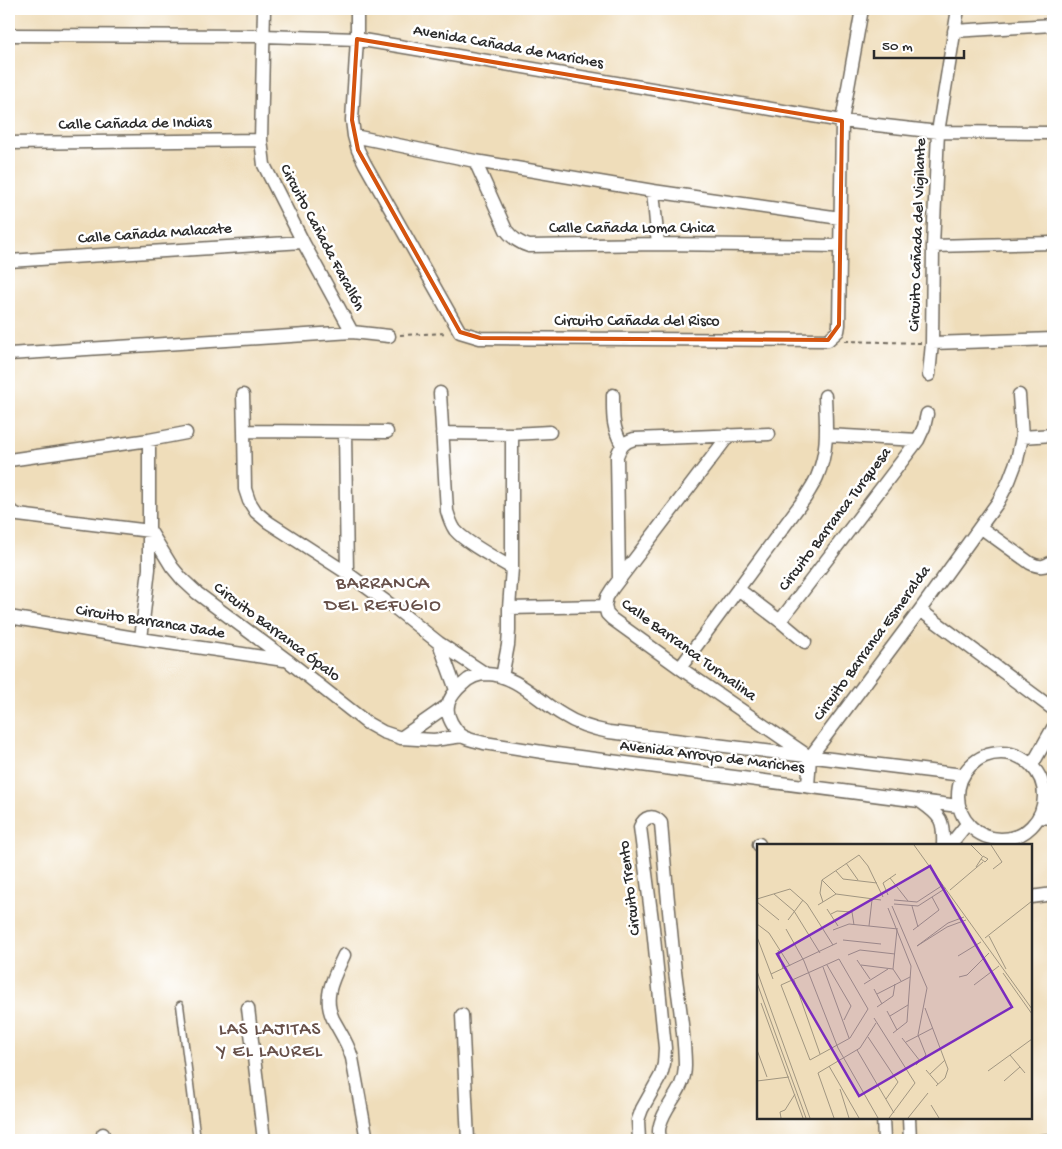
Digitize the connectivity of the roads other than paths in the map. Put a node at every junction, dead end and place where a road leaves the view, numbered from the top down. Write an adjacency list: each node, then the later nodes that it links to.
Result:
1 (264, 9): 8 (street, Circuito Cañada Farallón)
2 (357, 9): 9 (street)
3 (859, 9): 10 (street)
4 (958, 9): 6 (street, Circuito Cañada del Vigilante)
5 (1053, 25): 6 (street)
6 (954, 31): 11 (street, Circuito Cañada del Vigilante)
7 (9, 35): 8 (street, Avenida Cañada de Mariches)
8 (263, 36): 9 (street, Avenida Cañada de Mariches); 14 (street, Circuito Cañada Farallón)
9 (357, 39): 10 (street, Avenida Cañada de Mariches); 13 (street)
10 (842, 121): 11 (street, Avenida Cañada de Mariches); 18 (street)
11 (938, 132): 12 (street, Avenida Cañada de Mariches); 23 (street, Circuito Cañada del Vigilante)
12 (1053, 132)
13 (354, 136): 16 (street, Calle Cañada Loma Chica); 22 (street, Circuito Cañada del Risco)
14 (261, 140): 15 (street, Calle Cañada de Indias); 19 (street, Circuito Cañada Farallón)
15 (9, 143)
16 (475, 161): 17 (street, Calle Cañada Loma Chica); 21 (street, Calle Cañada Loma Chica)
17 (653, 190): 18 (street, Calle Cañada Loma Chica); 21 (street)
18 (840, 218): 22 (street)
19 (304, 242): 24 (street, Calle Cañada Malacate); 25 (street, Circuito Cañada Farallón)
20 (1053, 243): 23 (street)
21 (658, 244): 22 (street, Calle Cañada Loma Chica)
22 (840, 246)
23 (933, 246): 28 (street, Circuito Cañada del Vigilante)
24 (9, 261)
25 (352, 332): 26 (street, Circuito Cañada Farallón); 29 (street, Circuito Cañada Farallón)
26 (389, 336)
27 (1053, 339): 28 (street, Circuito Cañada del Vigilante)
28 (932, 343): 30 (street)
29 (9, 354)
30 (929, 375)
31 (440, 392): 42 (street)
32 (613, 395): 51 (street)
33 (1019, 395): 48 (street, Circuito Barranca Esmeralda)
34 (242, 396): 37 (street)
35 (825, 396): 46 (street)
36 (927, 414): 50 (street, Circuito Barranca Turquesa)
37 (244, 431): 38 (street); 60 (street)
38 (345, 432): 39 (street); 60 (street)
39 (387, 432)
40 (550, 432): 43 (street)
41 (186, 433): 49 (street)
42 (442, 433): 43 (street); 58 (street)
43 (512, 434): 58 (street)
44 (769, 434): 45 (street)
45 (728, 435): 51 (street); 61 (street)
46 (827, 435): 50 (street, Circuito Barranca Turquesa); 62 (street)
47 (1053, 435): 48 (street)
48 (1022, 437): 54 (street, Circuito Barranca Esmeralda)
49 (149, 440): 52 (street); 55 (street)
50 (918, 440): 67 (street, Circuito Barranca Turquesa)
51 (622, 445): 61 (street)
52 (9, 460)
53 (9, 510): 55 (street)
54 (980, 527): 56 (street); 65 (street, Circuito Barranca Esmeralda)
55 (150, 531): 57 (street, Circuito Barranca Ópalo); 59 (street)
56 (1053, 561)
57 (172, 567): 59 (street); 71 (street, Circuito Barranca Ópalo)
58 (512, 568): 64 (street)
59 (150, 569): 68 (street)
60 (346, 573): 70 (street)
61 (619, 579): 63 (street)
62 (738, 589): 67 (street); 72 (street)
63 (605, 606): 64 (street, Calle Barranca Turmalina); 72 (street, Calle Barranca Turmalina)
64 (509, 608): 74 (street)
65 (920, 610): 77 (street); 81 (street, Circuito Barranca Esmeralda)
66 (9, 617): 68 (street, Circuito Barranca Jade)
67 (780, 621): 69 (street)
68 (141, 639): 71 (street, Circuito Barranca Jade)
69 (805, 642)
70 (439, 643): 73 (street); 75 (street)
71 (286, 660): 80 (street, Circuito Barranca Ópalo)
72 (680, 668): 81 (street, Calle Barranca Turmalina)
73 (486, 674): 74 (street, Avenida Arroyo de Mariches); 75 (street)
74 (502, 677): 81 (street, Avenida Arroyo de Mariches)
75 (456, 690): 76 (street)
76 (448, 705): 79 (street); 80 (street)
77 (1053, 709)
78 (1053, 728): 82 (street)
79 (463, 736): 80 (street, Circuito Barranca Ópalo); 85 (street, Avenida Arroyo de Mariches)
80 (401, 738)
81 (810, 757): 83 (street, Avenida Arroyo de Mariches); 85 (street)
82 (1032, 765): 83 (street); 84 (street)
83 (963, 775): 87 (street)
84 (1048, 784): 88 (street)
85 (808, 786): 86 (street, Avenida Arroyo de Mariches)
86 (918, 801): 87 (street, Avenida Arroyo de Mariches); 92 (street)
87 (958, 806): 90 (street)
88 (1039, 818): 89 (street); 91 (street)
89 (1053, 818)
90 (967, 824): 91 (street); 93 (street)
91 (984, 841)
92 (943, 844)
93 (951, 844)
94 (1053, 894): 95 (street)
95 (1032, 897)
96 (670, 927): 97 (street); 97 (street, Circuito Trento); 102 (street, Circuito Trento)
97 (653, 928): 103 (street, Circuito Trento)
98 (344, 955): 111 (street)
99 (180, 1005): 109 (lane)
100 (248, 1008): 110 (street)
101 (462, 1015): 112 (street)
102 (684, 1046): 103 (street); 105 (street, Circuito Trento)
103 (665, 1048): 104 (street, Circuito Trento)
104 (652, 1090): 105 (street); 113 (street, Circuito Trento)
105 (673, 1100): 114 (street, Circuito Trento)
106 (883, 1119): 115 (street)
107 (909, 1119): 116 (street)
108 (1053, 1137): 117 (lane)
109 (197, 1140)
110 (264, 1140)
111 (367, 1140)
112 (468, 1140)
113 (639, 1140)
114 (660, 1140)
115 (884, 1140)
116 (910, 1140)
117 (1024, 1140)

